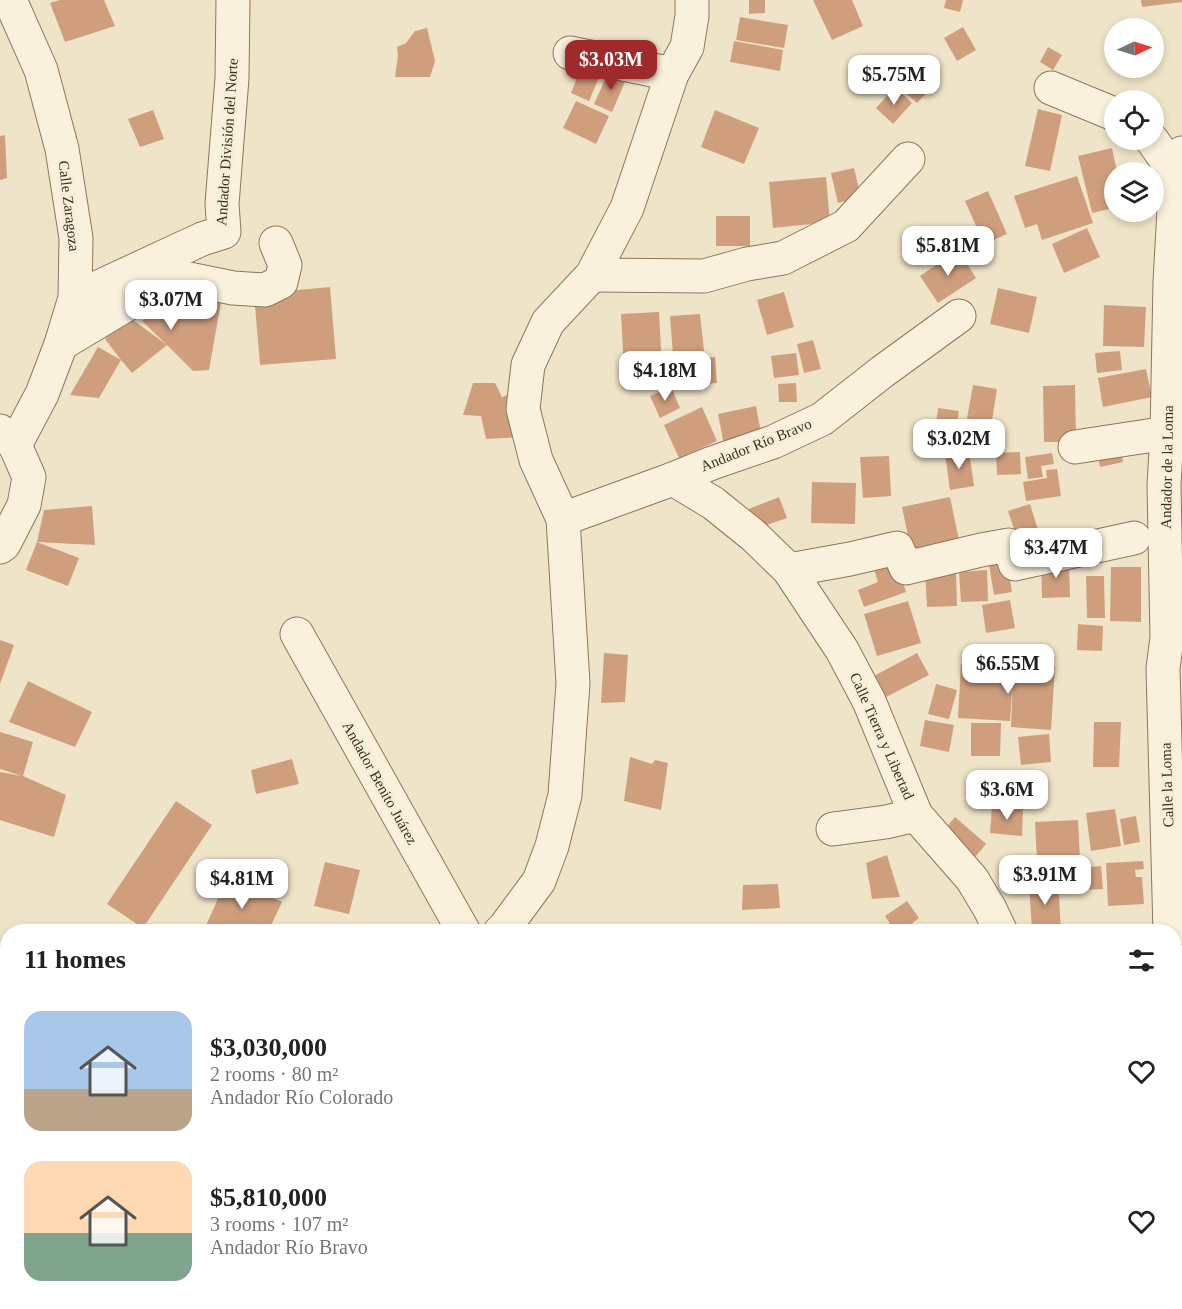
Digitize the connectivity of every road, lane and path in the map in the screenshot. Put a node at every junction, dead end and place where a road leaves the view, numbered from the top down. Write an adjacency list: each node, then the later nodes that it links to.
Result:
1 (10, 0): 13 (street, Calle Zaragoza)
2 (233, 0): 13 (street, Andador División del Norte)
3 (692, 0): 5 (street)
4 (570, 53): 5 (street)
5 (672, 74): 12 (street)
6 (1052, 88): 7 (street)
7 (1104, 110)
8 (1163, 150): 10 (street)
9 (908, 159): 12 (street)
10 (1179, 164): 16 (street, Andador de la Loma)
11 (276, 243): 15 (street)
12 (592, 275): 20 (street)
13 (75, 298): 15 (street, Calle Zaragoza)
14 (959, 316): 19 (street, Andador Río Bravo)
15 (61, 344): 17 (street, Calle Zaragoza)
16 (1167, 433): 18 (street); 25 (street, Andador de la Loma)
17 (8, 438): 22 (street)
18 (1076, 447)
19 (673, 479): 20 (street, Andador Río Bravo); 23 (street, Calle Tierra y Libertad)
20 (563, 519): 30 (street)
21 (1134, 538): 23 (street)
22 (0, 547)
23 (789, 570): 26 (street, Calle Tierra y Libertad)
24 (297, 634): 29 (street, Andador Benito Juárez)
25 (1175, 637): 28 (street, Calle la Loma)
26 (916, 815): 27 (street); 31 (street, Calle Tierra y Libertad)
27 (833, 829)
28 (1175, 862): 32 (street, Calle la Loma)
29 (460, 924)
30 (514, 924)
31 (997, 924)
32 (1171, 924)

